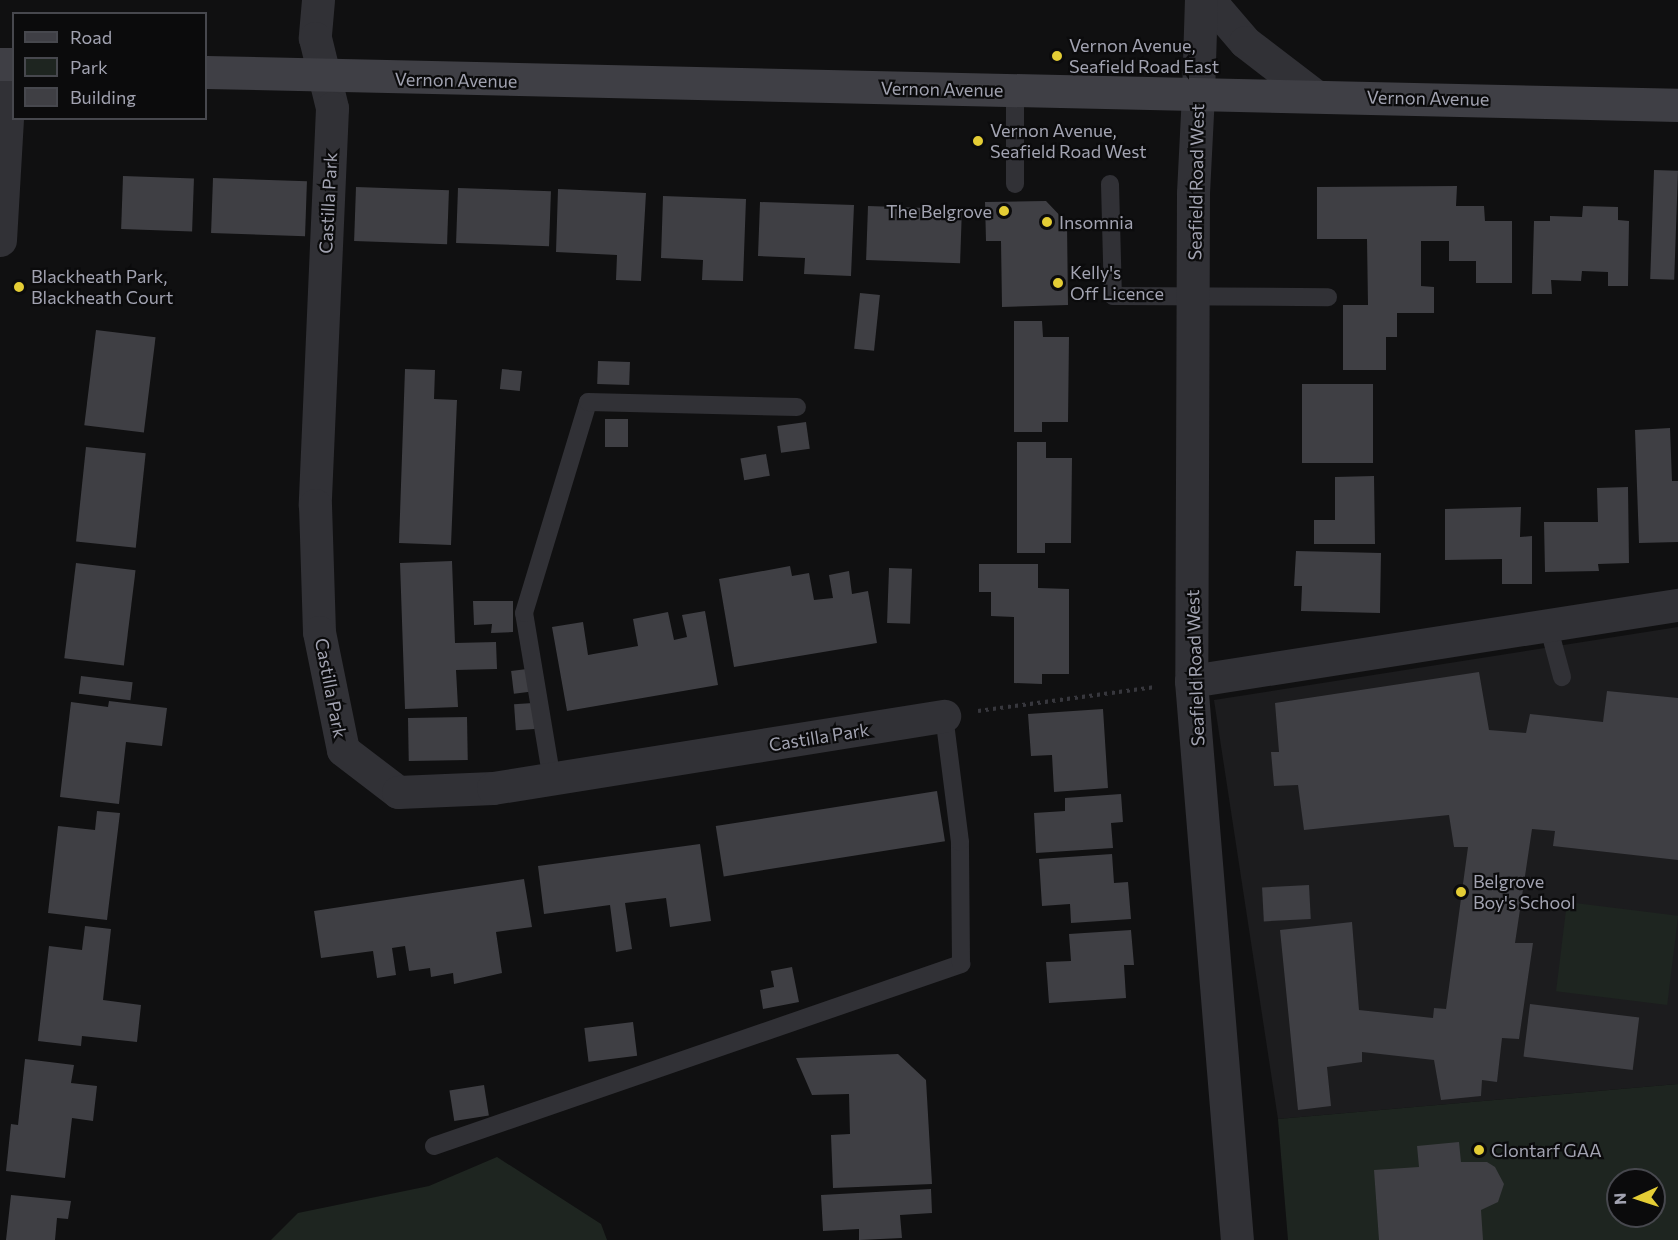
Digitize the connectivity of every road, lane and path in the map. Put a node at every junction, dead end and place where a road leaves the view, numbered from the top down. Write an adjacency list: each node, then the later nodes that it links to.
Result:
1 (318, 0): 6 (street, Castilla Park)
2 (1202, 0): 8 (street, Seafield Road West)
3 (1209, 0): 9 (street)
4 (8, 64): 13 (street)
5 (207, 72): 6 (main road, Vernon Avenue)
6 (326, 77): 7 (main road, Vernon Avenue); 22 (street, Castilla Park)
7 (1015, 91): 8 (main road, Vernon Avenue); 11 (lane)
8 (1198, 94): 9 (main road, Vernon Avenue); 14 (street, Seafield Road West)
9 (1314, 95): 10 (main road, Vernon Avenue)
10 (1678, 105)
11 (1015, 184)
12 (1110, 184): 14 (lane)
13 (0, 240)
14 (1194, 297): 15 (lane); 20 (street, Seafield Road West)
15 (1328, 297)
16 (797, 407): 22 (lane)
17 (1678, 605): 18 (street)
18 (1548, 625): 19 (lane); 20 (street)
19 (1562, 677)
20 (1191, 681): 21 (path); 24 (street, Seafield Road West)
21 (944, 716): 22 (street, Castilla Park); 23 (lane)
22 (552, 780)
23 (434, 1146)
24 (1237, 1240)

